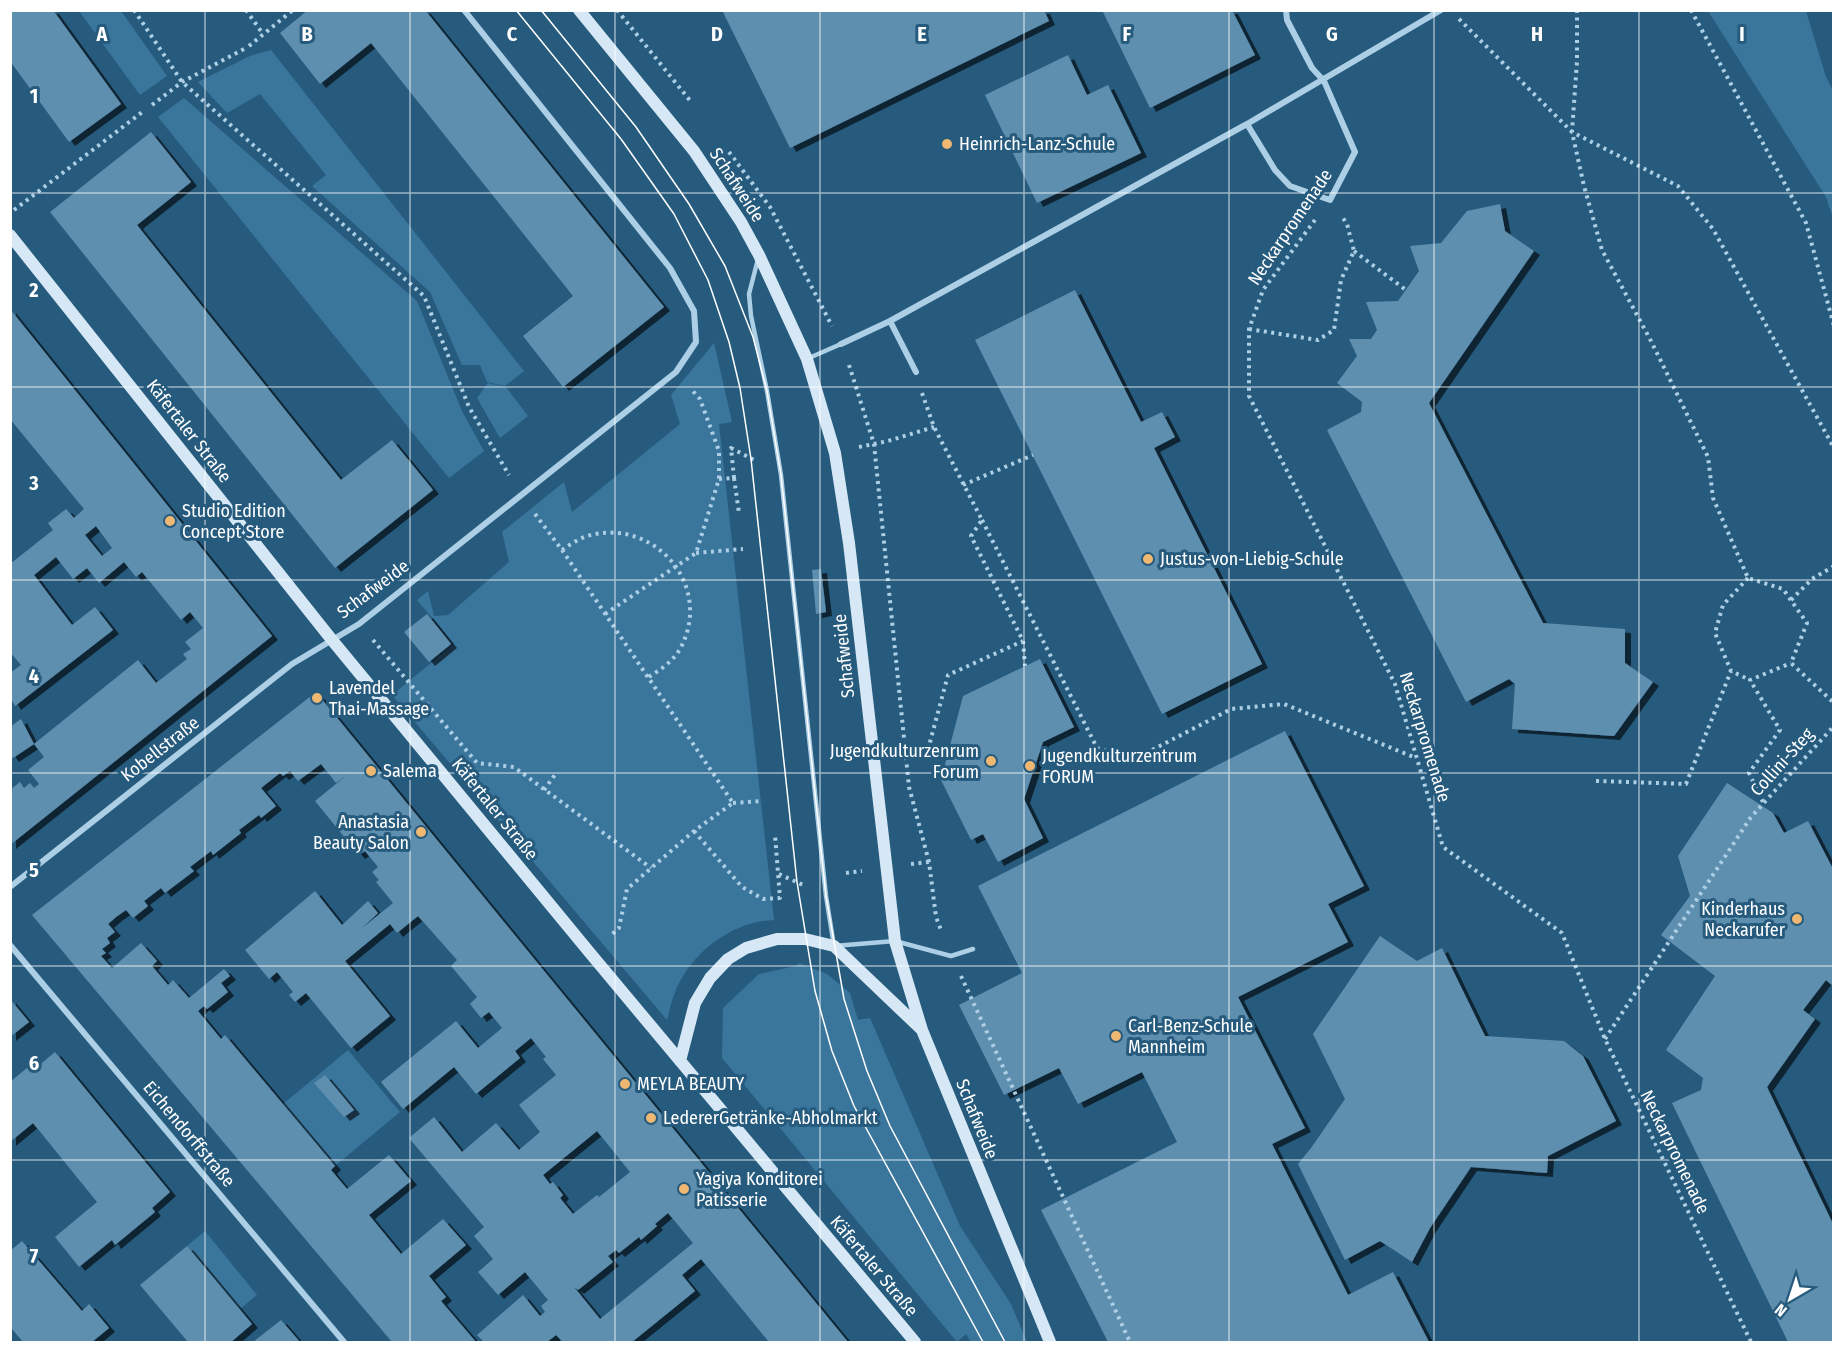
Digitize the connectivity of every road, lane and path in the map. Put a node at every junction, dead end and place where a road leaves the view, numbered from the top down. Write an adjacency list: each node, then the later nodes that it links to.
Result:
1 (134, 10): 16 (path)
2 (246, 10): 12 (path)
3 (293, 10): 12 (path)
4 (464, 10): 34 (street, Schafweide)
5 (579, 10): 27 (main road, Schafweide)
6 (617, 10): 18 (path)
7 (1287, 10): 15 (street, Neckarpromenade)
8 (1441, 10): 15 (street)
9 (1577, 10): 21 (path)
10 (1691, 10): 30 (path)
11 (1458, 19): 21 (path)
12 (264, 34): 13 (path)
13 (249, 46)
14 (244, 49): 16 (path)
15 (1324, 81): 20 (street); 23 (street, Neckarpromenade)
16 (182, 82): 17 (path); 40 (path)
17 (152, 105)
18 (695, 106)
19 (145, 110): 24 (path)
20 (1247, 124): 23 (street); 29 (street)
21 (1572, 132): 36 (path); 48 (path)
22 (722, 143): 32 (path)
23 (1329, 200): 26 (path); 31 (path, Neckarpromenade)
24 (10, 213)
25 (10, 235): 52 (main road, Käfertaler Straße)
26 (1354, 251): 28 (path); 31 (path)
27 (759, 255): 33 (main road, Schafweide); 75 (lane)
28 (1406, 290)
29 (890, 321): 32 (street); 35 (street)
30 (1833, 326)
31 (1249, 329): 62 (path, Neckarpromenade)
32 (841, 344): 33 (lane); 61 (path)
33 (807, 359): 73 (main road, Schafweide)
34 (676, 372): 40 (street, Schafweide); 45 (path)
35 (915, 372): 39 (path)
36 (1833, 448)
37 (1033, 454): 39 (path)
38 (734, 478): 41 (path)
39 (963, 485): 42 (path)
40 (521, 496): 44 (path); 51 (street, Schafweide)
41 (739, 513)
42 (981, 520): 53 (path); 62 (path)
43 (742, 549): 45 (path)
44 (562, 550): 47 (path); 50 (path)
45 (696, 553): 47 (path)
46 (1833, 566): 49 (path)
47 (676, 567): 50 (path); 57 (path)
48 (1748, 578): 49 (path); 56 (path)
49 (1791, 600): 54 (path)
50 (605, 615): 57 (path)
51 (359, 624): 52 (street, Schafweide); 65 (path)
52 (332, 640): 72 (street, Kobellstraße); 77 (main road, Käfertaler Straße)
53 (1023, 641): 55 (path); 61 (path)
54 (1791, 663): 58 (path); 59 (path)
55 (1025, 666)
56 (1731, 671): 58 (path); 64 (path)
57 (647, 678): 68 (path)
58 (1750, 680): 67 (path)
59 (1833, 703)
60 (1833, 726): 67 (path, Collini-Steg)
61 (905, 757): 78 (path)
62 (1416, 758): 80 (path, Neckarpromenade)
63 (557, 772): 65 (path)
64 (1596, 781)
65 (544, 790): 71 (path)
66 (763, 801): 68 (path)
67 (1763, 802): 80 (path, Collini-Steg)
68 (733, 803): 69 (path)
69 (694, 831): 70 (path); 71 (path)
70 (775, 835)
71 (651, 868): 77 (path)
72 (10, 887)
73 (895, 941): 75 (lane); 78 (lane); 79 (main road, Schafweide)
74 (10, 945): 82 (street, Eichendorffstraße)
75 (834, 946): 79 (main road); 81 (main road)
76 (974, 949): 78 (lane)
77 (590, 953): 81 (main road, Käfertaler Straße)
78 (951, 956): 85 (path)
79 (922, 1030): 84 (main road, Schafweide)
80 (1605, 1039): 86 (path, Neckarpromenade)
81 (680, 1061): 83 (main road, Käfertaler Straße)
82 (344, 1342)
83 (915, 1342)
84 (1050, 1342)
85 (1130, 1342)
86 (1750, 1342)

